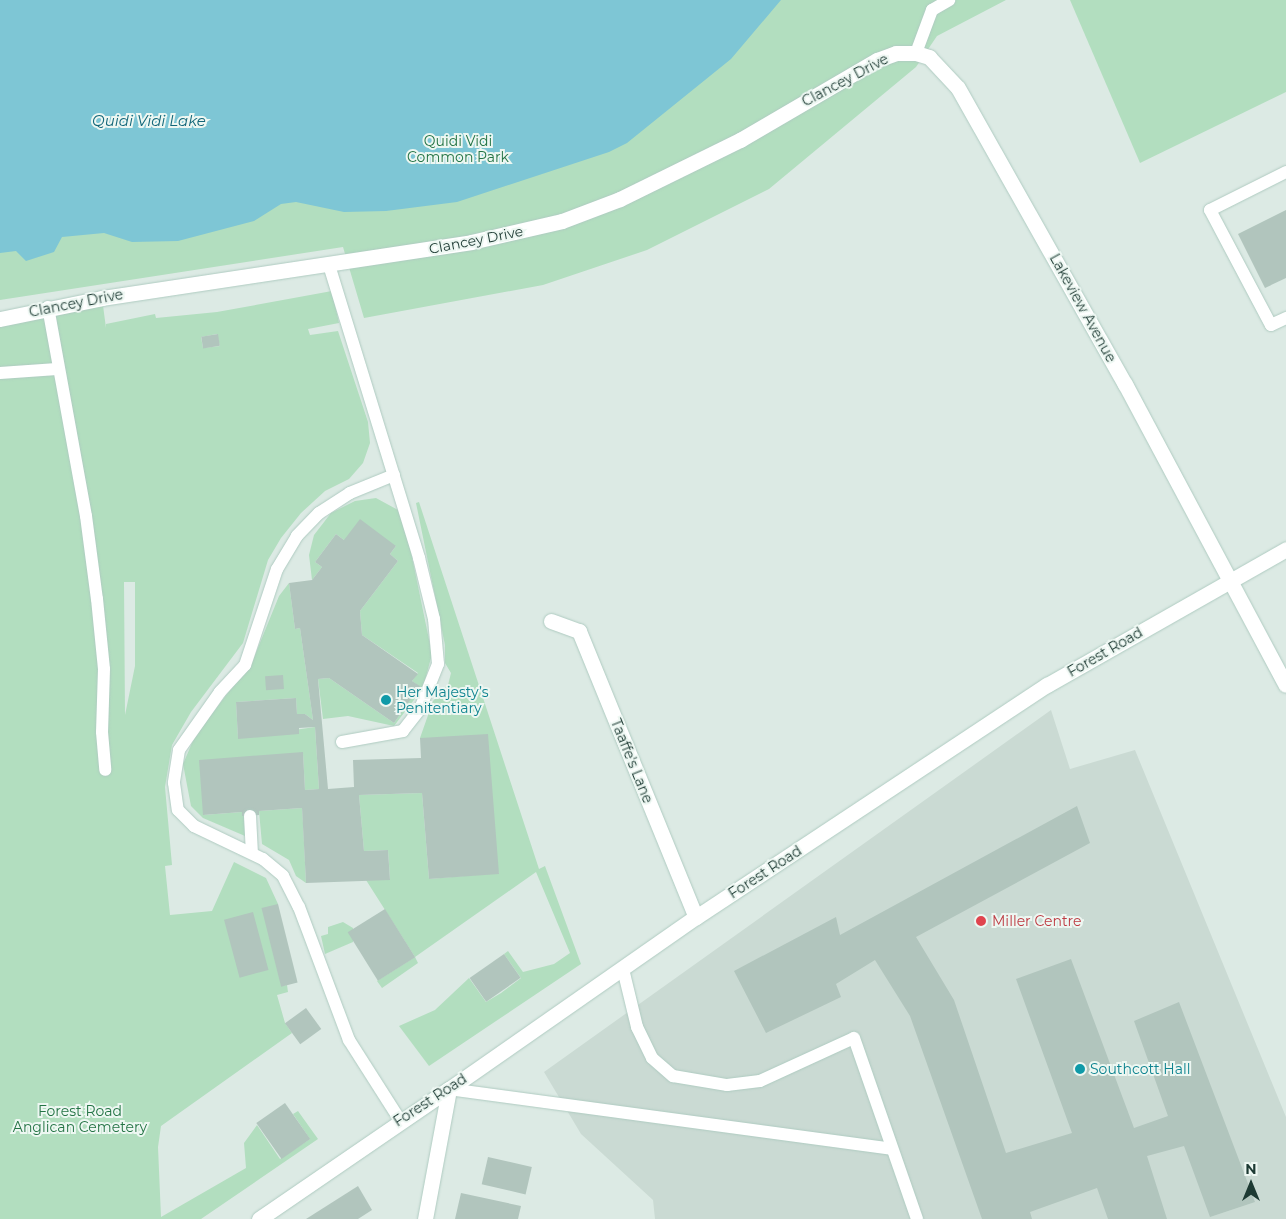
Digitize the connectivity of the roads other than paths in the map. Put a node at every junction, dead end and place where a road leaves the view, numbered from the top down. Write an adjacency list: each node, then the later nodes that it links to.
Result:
1 (949, 0): 2 (lane)
2 (916, 53): 4 (street, Clancey Drive); 12 (street, Lakeview Avenue)
3 (1286, 172): 6 (lane)
4 (329, 265): 5 (street, Clancey Drive); 10 (lane)
5 (48, 307): 7 (street, Clancey Drive); 8 (lane)
6 (1286, 318)
7 (0, 319)
8 (57, 369): 9 (lane); 16 (lane)
9 (0, 373)
10 (394, 475): 15 (lane); 18 (lane)
11 (1286, 549): 12 (street, Forest Road)
12 (1229, 579): 14 (street, Lakeview Avenue); 19 (street, Forest Road)
13 (551, 621): 19 (street, Taaffe's Lane)
14 (1286, 685)
15 (342, 742)
16 (105, 770)
17 (250, 816): 18 (lane)
18 (252, 853): 22 (lane)
19 (696, 917): 20 (street, Forest Road)
20 (622, 969): 21 (street, Forest Road); 23 (lane)
21 (449, 1089): 22 (street, Forest Road); 23 (lane); 25 (street)
22 (400, 1120): 24 (street, Forest Road)
23 (891, 1149): 26 (lane)
24 (259, 1219)
25 (425, 1219)
26 (917, 1219)

